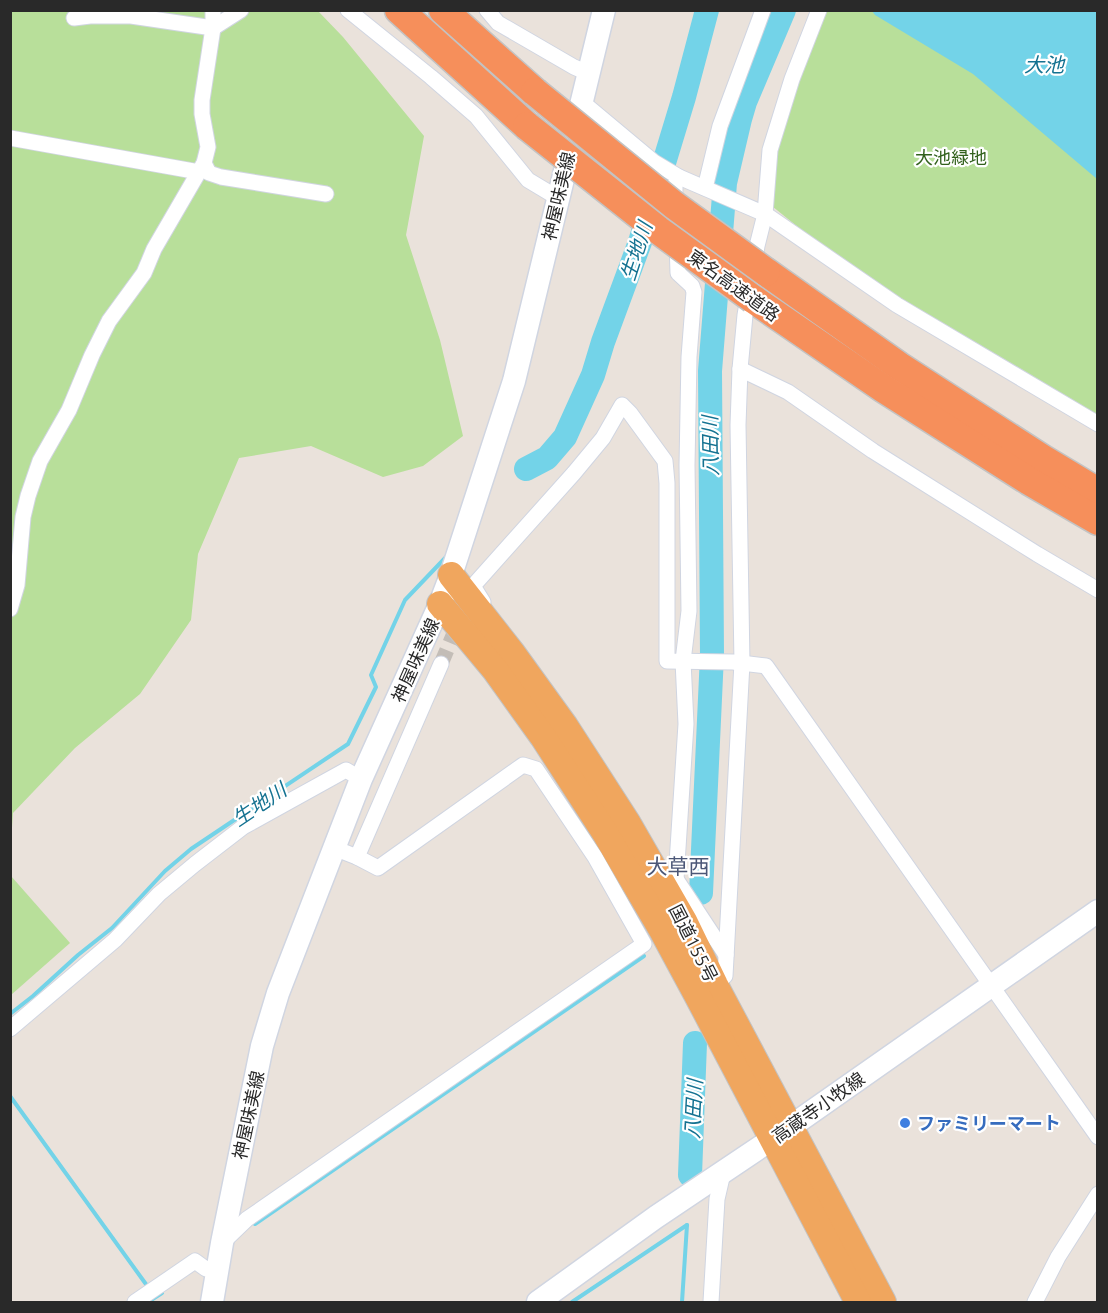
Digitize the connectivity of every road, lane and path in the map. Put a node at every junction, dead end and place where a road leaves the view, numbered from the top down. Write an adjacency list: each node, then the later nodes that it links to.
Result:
1 (213, 10): 11 (street)
2 (241, 10): 11 (street)
3 (348, 10): 19 (street)
4 (399, 10): 26 (highway, 東名高速道路, bridge)
5 (444, 10): 23 (highway, 東名高速道路, bridge)
6 (487, 10): 12 (street)
7 (604, 10): 12 (main road, 神屋味美線)
8 (763, 10): 17 (street)
9 (819, 10): 20 (street)
10 (74, 18): 11 (street)
11 (213, 27): 15 (street)
12 (588, 73): 13 (main road, 神屋味美線)
13 (581, 101): 16 (street); 19 (main road, 神屋味美線)
14 (10, 138): 15 (street)
15 (202, 168): 18 (street); 30 (street)
16 (679, 177): 17 (street); 31 (street)
17 (705, 188): 20 (street)
18 (326, 194)
19 (558, 198): 27 (main road, 神屋味美線)
20 (765, 214): 21 (street); 22 (street)
21 (740, 369): 28 (street); 32 (street)
22 (1098, 424)
23 (1042, 459): 24 (highway); 25 (highway, 東名高速道路)
24 (1098, 485)
25 (1098, 492)
26 (1098, 521)
27 (451, 575): 29 (main road, 神屋味美線); 37 (highway, 国道155号)
28 (1098, 590)
29 (440, 604): 34 (main road, 神屋味美線); 43 (highway, 国道155号)
30 (10, 609)
31 (686, 661): 32 (street); 37 (street); 37 (street)
32 (737, 662): 39 (street); 41 (street)
33 (441, 664): 36 (street)
34 (361, 779): 35 (main road, 神屋味美線); 42 (street)
35 (334, 848): 36 (street); 47 (main road, 神屋味美線)
36 (357, 857): 47 (street)
37 (674, 889): 39 (street); 40 (highway, 国道155号)
38 (1098, 911): 41 (main road, 高蔵寺小牧線)
39 (726, 955): 40 (street)
40 (715, 985): 43 (highway, 国道155号)
41 (991, 985): 43 (main road, 高蔵寺小牧線); 44 (street)
42 (10, 1029)
43 (781, 1133): 45 (main road, 高蔵寺小牧線); 53 (highway, 国道155号); 54 (highway, 国道155号)
44 (1098, 1137)
45 (723, 1173): 51 (main road, 高蔵寺小牧線); 52 (street)
46 (1098, 1194): 55 (street)
47 (222, 1243): 48 (main road, 神屋味美線)
48 (219, 1266): 49 (street); 50 (main road, 神屋味美線)
49 (135, 1302)
50 (212, 1302)
51 (538, 1302)
52 (711, 1302)
53 (858, 1302)
54 (883, 1302)
55 (1035, 1302)

